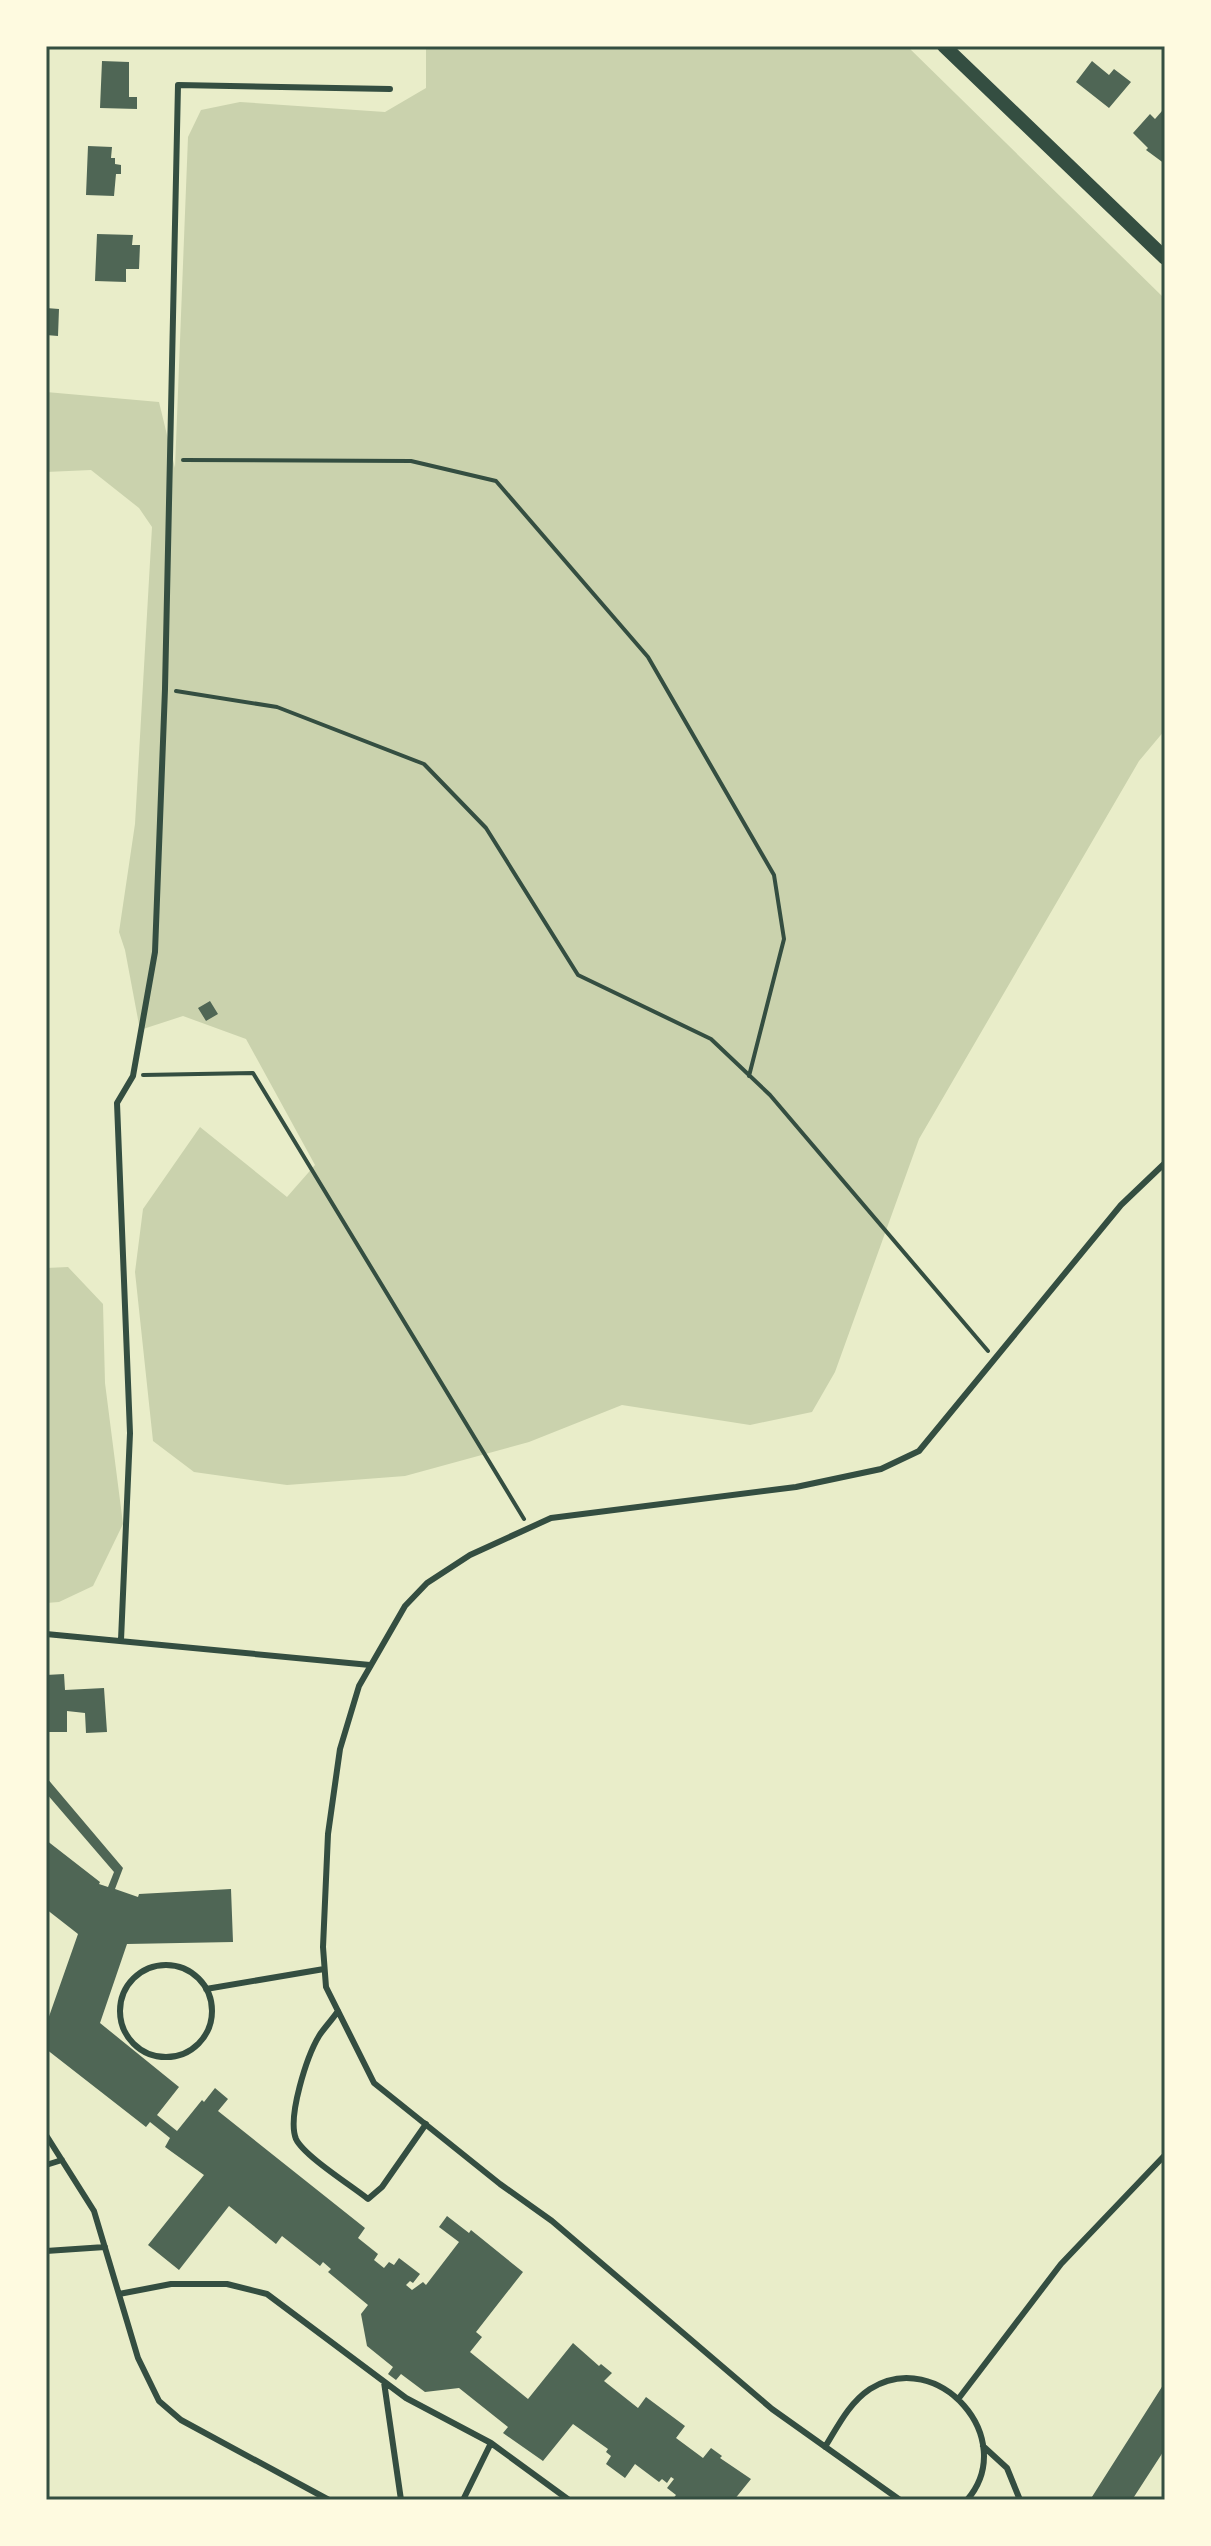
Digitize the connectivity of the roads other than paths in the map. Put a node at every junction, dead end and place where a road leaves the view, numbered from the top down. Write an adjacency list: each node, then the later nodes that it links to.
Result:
1 (944, 46): 3 (street)
2 (390, 89): 6 (lane)
3 (1165, 258)
4 (1165, 1163): 7 (lane)
5 (46, 1634): 6 (lane)
6 (121, 1640): 7 (lane)
7 (370, 1665): 8 (lane)
8 (324, 1969): 9 (lane); 10 (lane)
9 (206, 1989): 9 (lane)
10 (338, 2011): 11 (lane); 11 (lane)
11 (426, 2124): 23 (lane)
12 (46, 2135): 14 (lane)
13 (1165, 2155): 20 (lane)
14 (62, 2160): 15 (lane); 16 (lane)
15 (46, 2165)
16 (105, 2247): 17 (lane); 18 (lane)
17 (46, 2251)
18 (119, 2294): 19 (lane); 24 (lane)
19 (384, 2382): 21 (lane); 25 (lane)
20 (959, 2398): 22 (lane); 23 (lane)
21 (491, 2443): 26 (lane); 27 (lane)
22 (983, 2446): 29 (lane); 30 (lane)
23 (825, 2447): 28 (lane)
24 (329, 2500)
25 (401, 2500)
26 (463, 2500)
27 (569, 2500)
28 (900, 2500)
29 (967, 2500)
30 (1020, 2500)

